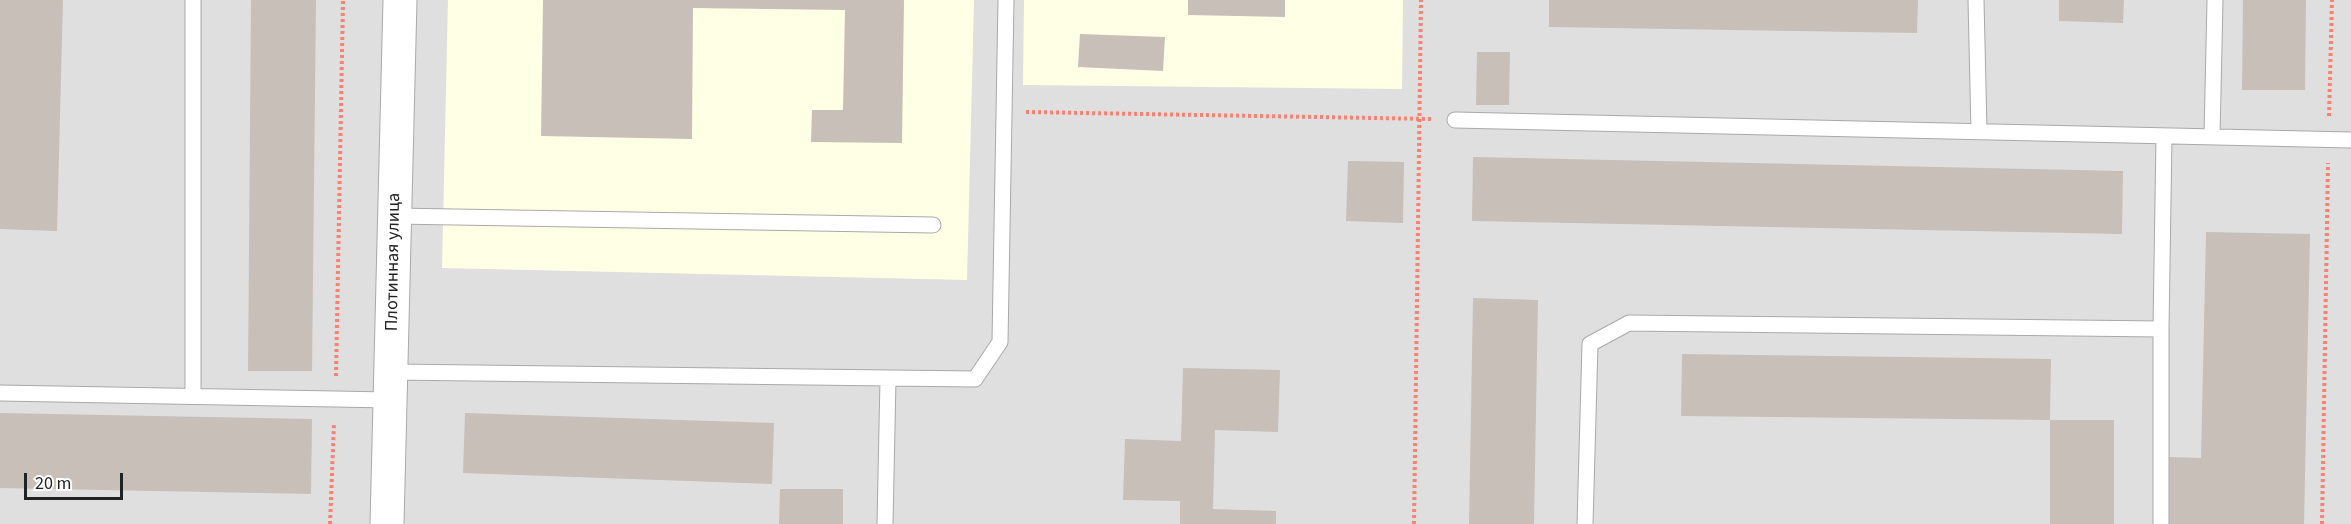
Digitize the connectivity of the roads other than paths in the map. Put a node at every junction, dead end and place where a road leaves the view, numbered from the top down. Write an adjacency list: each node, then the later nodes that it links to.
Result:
1 (192, 0): 17 (lane)
2 (400, 0): 11 (street, Плотинная улица)
3 (1006, 0): 14 (lane)
4 (1976, 0): 7 (lane)
5 (2215, 0): 9 (lane)
6 (1455, 120): 7 (lane)
7 (1979, 131): 8 (lane)
8 (2164, 136): 9 (lane); 13 (lane)
9 (2212, 137): 10 (lane)
10 (2351, 140)
11 (395, 216): 12 (lane); 15 (street, Плотинная улица)
12 (933, 225)
13 (2161, 329): 20 (lane); 21 (lane)
14 (888, 379): 15 (lane); 19 (lane)
15 (391, 386): 17 (lane); 18 (street, Плотинная улица)
16 (0, 393): 17 (lane)
17 (193, 396)
18 (387, 524)
19 (885, 524)
20 (1585, 524)
21 (2161, 524)

